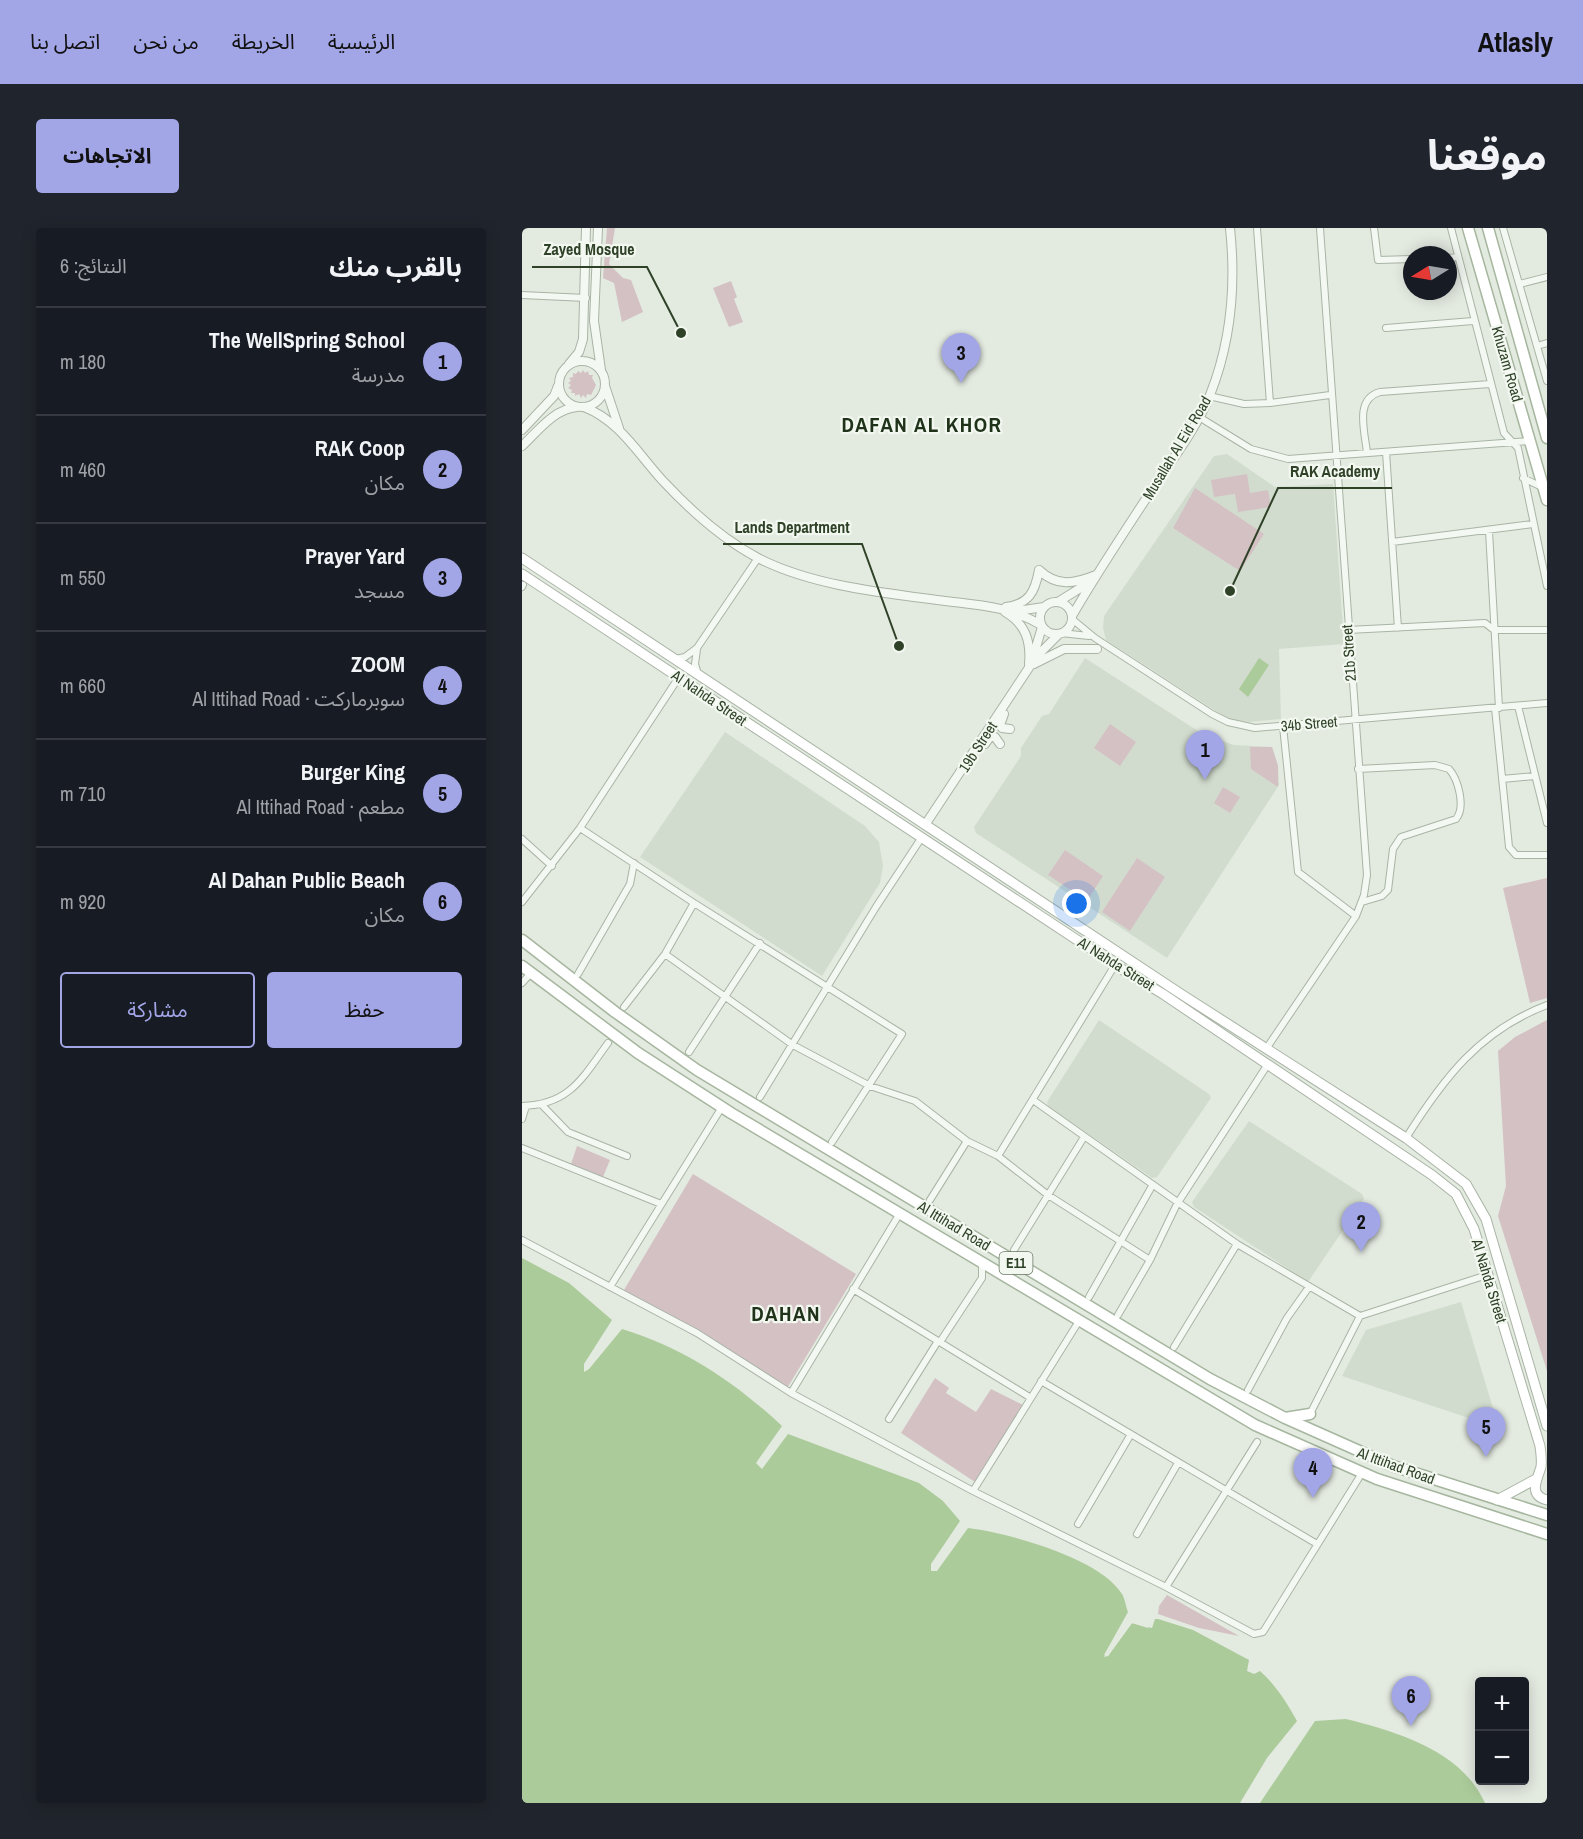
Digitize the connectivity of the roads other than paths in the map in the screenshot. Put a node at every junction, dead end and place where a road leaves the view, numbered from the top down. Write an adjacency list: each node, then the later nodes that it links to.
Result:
1 (586, 228): 16 (street)
2 (598, 228): 23 (street)
3 (1230, 228): 30 (street, Musallah Al Eid Road)
4 (1257, 228): 31 (street)
5 (1320, 228): 29 (street, 21b Street)
6 (1374, 228): 12 (street)
7 (1451, 228): 11 (street)
8 (1468, 228): 24 (main road, Khuzam Road)
9 (1488, 228): 36 (main road, Khuzam Road)
10 (1503, 228): 14 (street)
11 (1458, 257): 17 (street)
12 (1403, 260)
13 (1547, 277): 14 (street)
14 (1520, 284): 20 (street)
15 (522, 295): 16 (street)
16 (586, 298): 22 (street)
17 (1473, 321): 18 (street); 26 (street)
18 (1386, 328)
19 (1547, 343): 20 (street)
20 (1538, 348): 21 (street); 25 (street)
21 (1547, 348)
22 (567, 365): 23 (street); 28 (street)
23 (601, 370): 27 (street)
24 (1512, 381): 36 (main road); 37 (main road, Khuzam Road)
25 (1547, 381)
26 (1490, 384): 38 (street); 41 (street)
27 (605, 385): 32 (street); 34 (street)
28 (558, 386): 32 (street); 35 (street)
29 (1330, 395): 31 (street); 42 (street, 21b Street)
30 (1209, 396): 31 (street); 33 (street, Musallah Al Eid Road)
31 (1270, 403)
32 (581, 407): 34 (street); 39 (street)
33 (1199, 417): 42 (street); 52 (street, Musallah Al Eid Road)
34 (619, 428): 50 (street)
35 (522, 430)
36 (1545, 433)
37 (1529, 441): 38 (street); 44 (main road, Khuzam Road)
38 (1514, 443): 40 (street); 43 (street)
39 (522, 446)
40 (1386, 452): 41 (street); 48 (street)
41 (1367, 453): 42 (street)
42 (1335, 456): 61 (street, 21b Street)
43 (1523, 478): 44 (street); 46 (street)
44 (1544, 488): 45 (main road, Khuzam Road)
45 (1547, 500)
46 (1533, 524): 47 (street); 53 (street)
47 (1489, 531): 48 (street); 62 (street)
48 (1392, 542): 60 (street)
49 (522, 558): 68 (main road, Al Nahda Street)
50 (758, 558): 56 (street); 66 (street)
51 (522, 574): 71 (main road, Al Nahda Street)
52 (1093, 578): 54 (street, Musallah Al Eid Road); 56 (street); 58 (street, Musallah Al Eid Road)
53 (1547, 586)
54 (1058, 602): 55 (street); 58 (street)
55 (1044, 607): 57 (street); 59 (street)
56 (997, 608): 57 (street); 69 (street)
57 (1013, 611): 59 (street)
58 (1072, 617): 64 (street); 65 (street, 34b Street)
59 (1042, 626): 64 (street); 69 (street, 19b Street)
60 (1398, 628): 61 (street); 62 (street)
61 (1347, 630): 76 (street, 21b Street)
62 (1494, 630): 63 (street); 75 (street)
63 (1547, 630)
64 (1060, 633): 65 (street, 34b Street); 69 (street, 19b Street)
65 (1095, 638): 77 (street, 34b Street)
66 (697, 648): 68 (street); 70 (street)
67 (1097, 649): 69 (street)
68 (675, 659): 70 (main road, Al Nahda Street)
69 (1029, 668): 72 (street, 19b Street)
70 (698, 674): 80 (main road, Al Nahda Street)
71 (679, 677): 81 (main road, Al Nahda Street); 88 (street)
72 (1020, 683): 78 (street); 85 (street, 19b Street)
73 (1547, 703): 74 (street, 34b Street)
74 (1518, 706): 75 (street, 34b Street); 83 (street)
75 (1497, 708): 76 (street, 34b Street); 84 (street)
76 (1354, 720): 77 (street, 34b Street); 82 (street, 21b Street)
77 (1283, 726): 97 (street)
78 (1010, 729)
79 (1000, 744): 85 (street)
80 (813, 750): 81 (main road); 87 (main road, Al Nahda Street)
81 (792, 754): 89 (main road, Al Nahda Street)
82 (1358, 769): 95 (street, 21b Street); 95 (street)
83 (1535, 776): 84 (street); 86 (street)
84 (1502, 779): 91 (street)
85 (946, 796): 87 (street, 19b Street)
86 (1547, 823)
87 (925, 825): 108 (main road, Al Nahda Street)
88 (580, 828): 92 (street); 93 (street)
89 (922, 837): 101 (main road, Al Nahda Street); 105 (street)
90 (522, 839): 93 (street)
91 (1547, 855)
92 (634, 863): 96 (street); 103 (street)
93 (552, 866): 94 (street)
94 (522, 902)
95 (1362, 902): 97 (street, 21b Street)
96 (694, 903): 99 (street); 100 (street)
97 (1356, 916): 113 (street, 21b Street)
98 (522, 940): 147 (main road, Al Ittihad Road / E11)
99 (760, 943): 105 (street); 107 (street)
100 (665, 954): 107 (street); 110 (street)
101 (1115, 965): 106 (main road, Al Nahda Street); 118 (street)
102 (526, 969): 104 (street); 121 (main road, Al Ittihad Road / E11)
103 (578, 974)
104 (522, 984)
105 (828, 985): 112 (street); 116 (street)
106 (1163, 994): 108 (main road); 115 (main road, Al Nahda Street)
107 (726, 999): 112 (street); 114 (street)
108 (1193, 1002): 113 (main road, Al Nahda Street)
109 (1547, 1005): 124 (street)
110 (624, 1006)
111 (608, 1043): 119 (street)
112 (793, 1045): 116 (street); 117 (street)
113 (1266, 1049): 124 (main road, Al Nahda Street)
114 (689, 1052)
115 (1268, 1064): 134 (street); 142 (main road, Al Nahda Street)
116 (870, 1086): 125 (street); 126 (street)
117 (760, 1098)
118 (1033, 1100): 123 (street); 129 (street)
119 (541, 1104): 120 (street); 128 (street)
120 (524, 1106): 122 (street)
121 (722, 1107): 133 (street); 135 (main road, Al Ittihad Road / E11)
122 (522, 1119)
123 (1084, 1137): 130 (street); 131 (street)
124 (1406, 1138): 162 (main road, Al Nahda Street)
125 (967, 1141): 129 (street); 132 (street)
126 (832, 1142)
127 (522, 1148): 133 (street)
128 (627, 1156)
129 (998, 1156): 131 (street)
130 (1152, 1186): 134 (street); 137 (street)
131 (1048, 1195): 137 (street); 139 (street)
132 (930, 1200)
133 (661, 1204): 143 (street)
134 (1177, 1204): 138 (street); 140 (street)
135 (900, 1213): 141 (main road, Al Ittihad Road / E11); 145 (street)
136 (522, 1240): 143 (street)
137 (1122, 1242): 140 (street); 146 (street)
138 (1237, 1244): 144 (street); 154 (street)
139 (1014, 1250)
140 (1150, 1260): 148 (street)
141 (982, 1263): 150 (main road, Al Ittihad Road / E11); 153 (street)
142 (1487, 1275): 149 (street); 167 (main road, Al Nahda Street)
143 (610, 1287): 157 (street)
144 (1309, 1287): 149 (street); 156 (street)
145 (853, 1289): 153 (street); 157 (street)
146 (1086, 1295): 147 (main road)
147 (1092, 1309): 151 (main road, Al Ittihad Road / E11)
148 (1118, 1315)
149 (1360, 1316): 159 (street)
150 (1079, 1321): 152 (main road, Al Ittihad Road / E11); 155 (street)
151 (1125, 1328): 152 (main road); 160 (main road, Al Ittihad Road / E11)
152 (1111, 1340): 166 (main road, Al Ittihad Road / E11)
153 (939, 1341): 158 (street); 161 (street)
154 (1174, 1347)
155 (1041, 1381): 158 (street); 163 (street)
156 (1248, 1390)
157 (791, 1393): 168 (street)
158 (1031, 1398): 168 (street)
159 (1310, 1414): 160 (main road)
160 (1285, 1418): 170 (main road, Al Ittihad Road / E11)
161 (889, 1419)
162 (1547, 1426)
163 (1131, 1434): 165 (street); 173 (street)
164 (1257, 1442): 169 (street)
165 (1178, 1463): 169 (street); 174 (street)
166 (1362, 1473): 175 (main road, Al Ittihad Road / E11); 176 (street)
167 (1536, 1479): 170 (main road); 171 (main road)
168 (973, 1491): 177 (street)
169 (1228, 1491): 176 (street); 177 (street)
170 (1497, 1500): 172 (main road, Al Ittihad Road / E11)
171 (1547, 1500)
172 (1547, 1515)
173 (1078, 1524)
174 (1137, 1534)
175 (1547, 1534)
176 (1317, 1544): 177 (street)
177 (1166, 1587)

